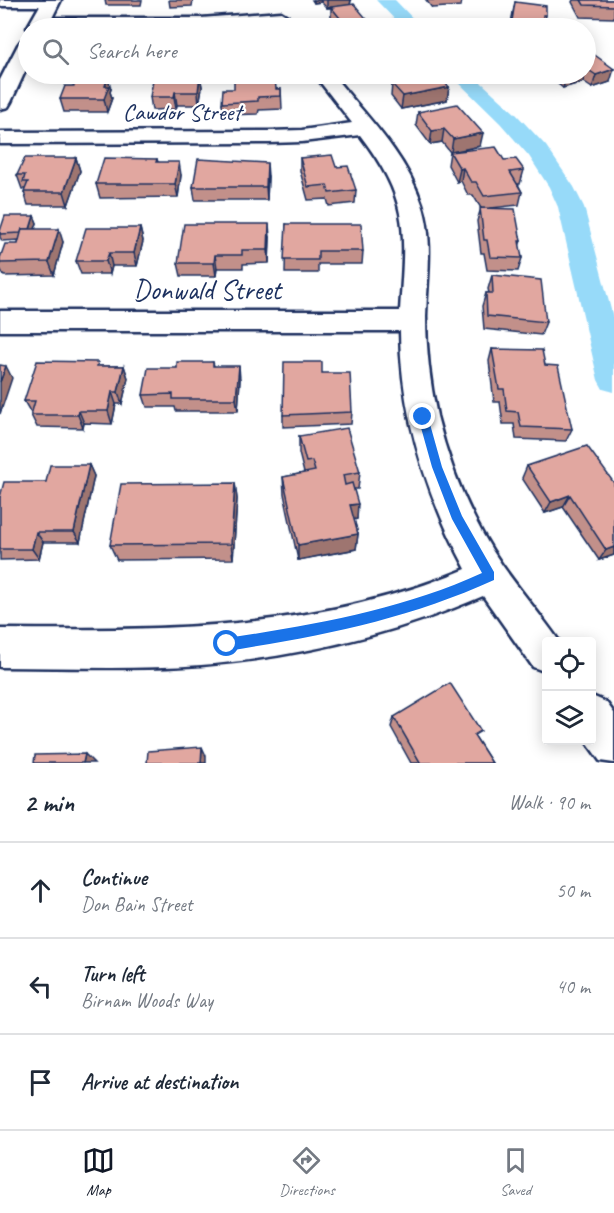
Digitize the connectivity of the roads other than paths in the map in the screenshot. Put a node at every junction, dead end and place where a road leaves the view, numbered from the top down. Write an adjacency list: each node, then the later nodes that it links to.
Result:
1 (51, 0): 3 (street); 4 (main road)
2 (268, 0): 5 (street)
3 (0, 1)
4 (43, 18)
5 (282, 18)
6 (18, 65): 8 (main road)
7 (331, 84): 9 (street)
8 (0, 102)
9 (364, 128): 10 (street, Cawdor Street); 12 (street)
10 (0, 138)
11 (0, 321): 12 (street, Donwald Street)
12 (413, 321): 13 (street)
13 (489, 576): 14 (street); 15 (street)
14 (0, 648)
15 (542, 649)
16 (596, 723): 17 (street)
17 (614, 747)

